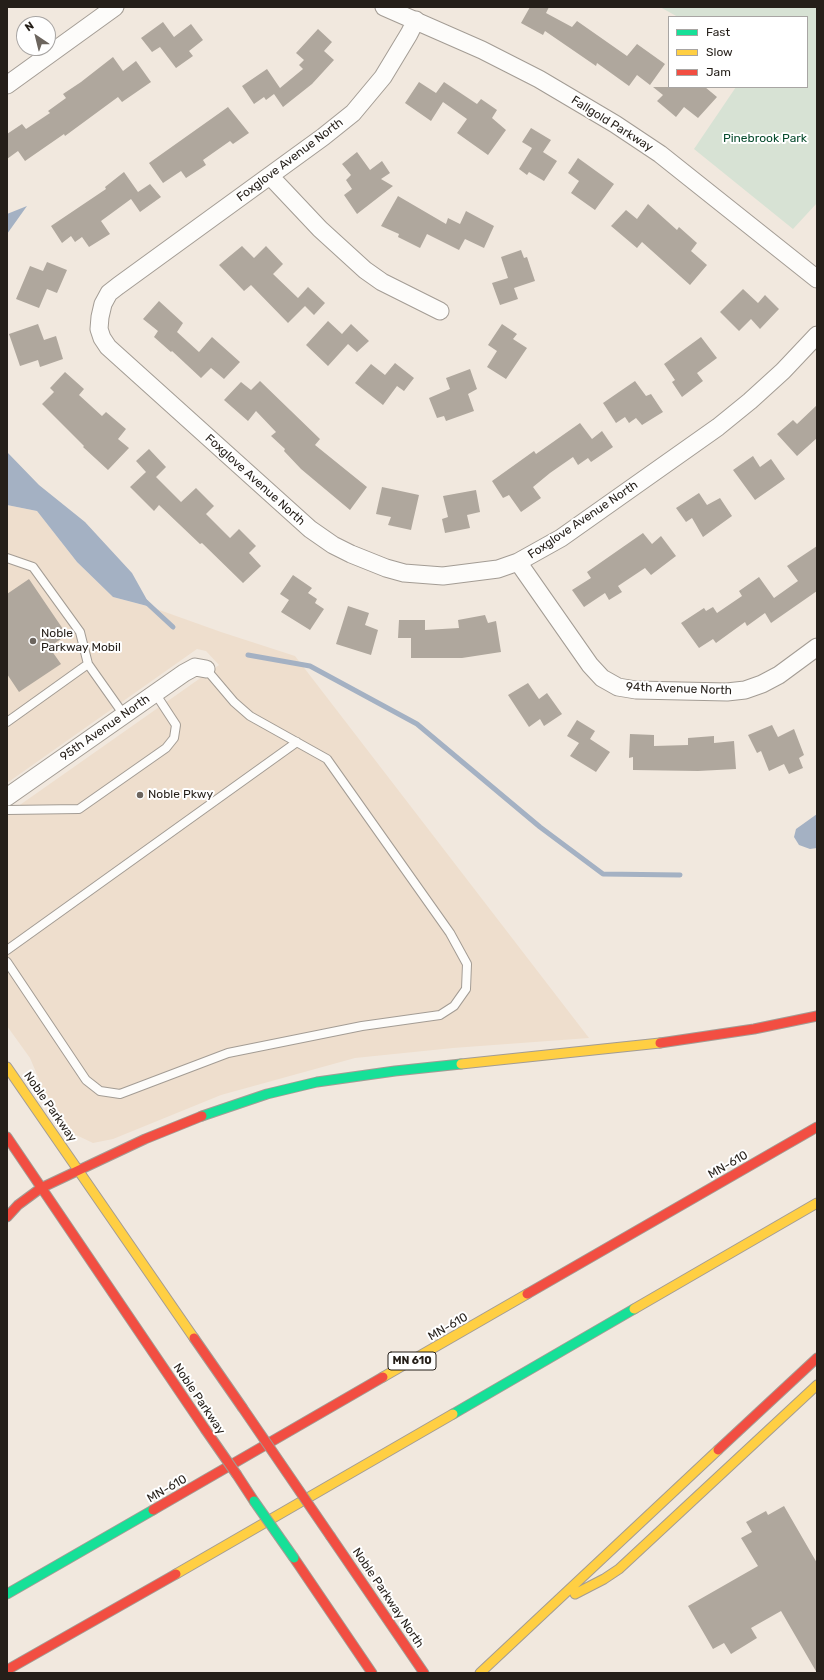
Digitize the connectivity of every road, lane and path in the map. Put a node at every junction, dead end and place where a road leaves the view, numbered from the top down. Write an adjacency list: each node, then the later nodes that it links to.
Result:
1 (115, 7): 4 (street)
2 (384, 7): 3 (street, Fallgold Parkway)
3 (416, 20): 5 (street, Foxglove Avenue North); 6 (street, Fallgold Parkway)
4 (7, 86)
5 (270, 176): 7 (street); 10 (street, Foxglove Avenue North)
6 (817, 279)
7 (440, 311)
8 (817, 335): 10 (street, Foxglove Avenue North)
9 (7, 558): 12 (lane)
10 (518, 562): 11 (street, 94th Avenue North)
11 (817, 647)
12 (88, 664): 15 (lane); 16 (lane)
13 (206, 669): 14 (street, 95th Avenue North); 17 (lane)
14 (155, 693): 15 (street, 95th Avenue North); 19 (lane)
15 (124, 715): 18 (street, 95th Avenue North)
16 (7, 720)
17 (296, 742): 20 (lane); 21 (lane)
18 (7, 797)
19 (7, 810)
20 (7, 950)
21 (7, 962)
22 (817, 1016): 26 (main road)
23 (7, 1067): 26 (main road, Noble Parkway)
24 (817, 1127): 33 (main road, MN-610 / MN 610)
25 (7, 1137): 27 (main road, Noble Parkway)
26 (79, 1170): 27 (main road); 32 (main road, Noble Parkway, bridge)
27 (41, 1188): 29 (main road); 36 (main road, Noble Parkway, bridge)
28 (817, 1203): 35 (main road)
29 (7, 1217)
30 (817, 1358): 34 (main road)
31 (817, 1385): 34 (main road)
32 (331, 1537): 37 (main road, Noble Parkway North)
33 (7, 1594)
34 (553, 1605): 38 (main road)
35 (7, 1670)
36 (372, 1673)
37 (424, 1673)
38 (480, 1673)

